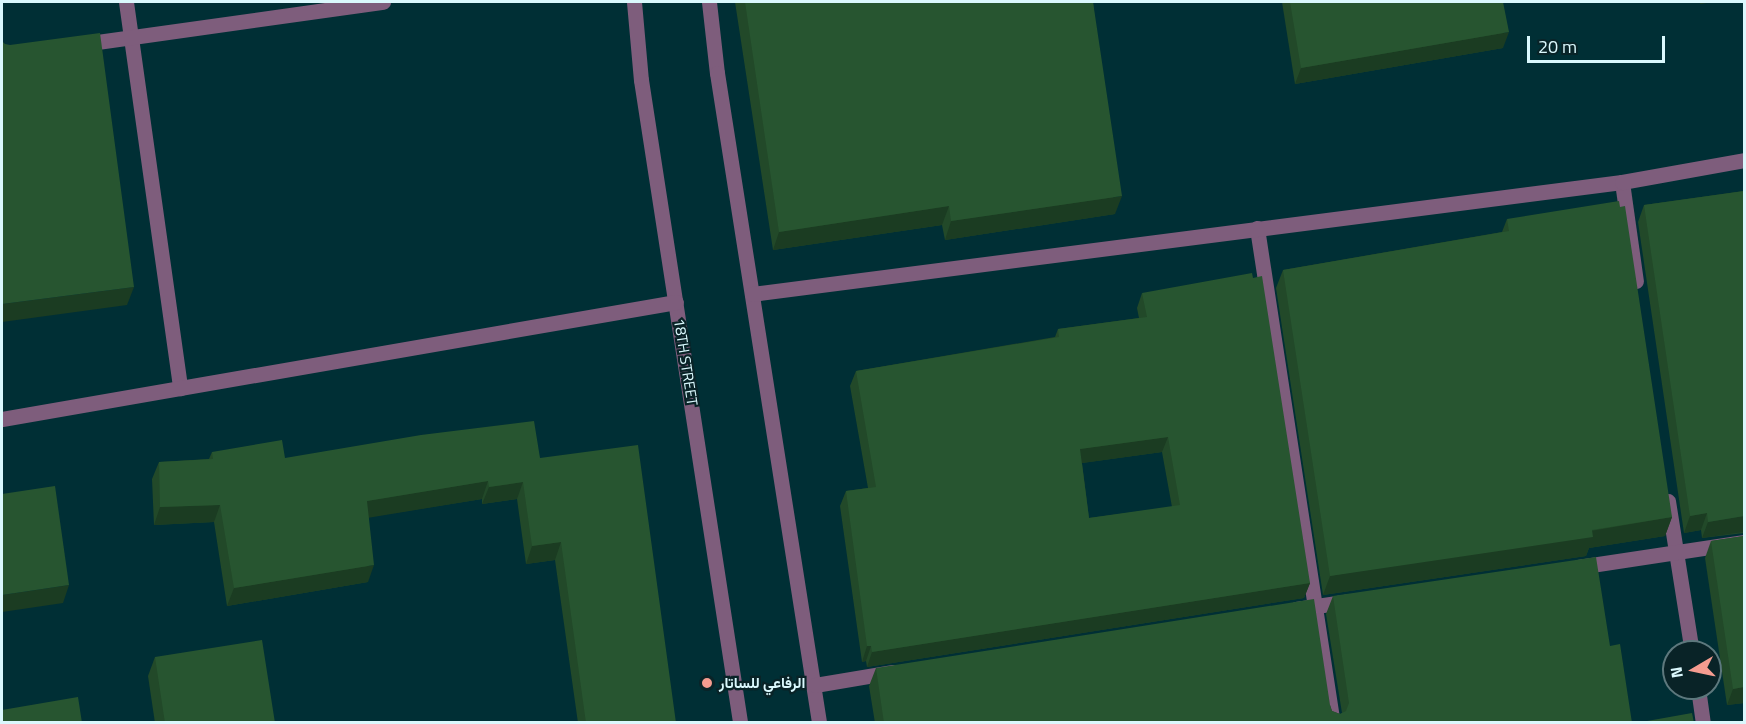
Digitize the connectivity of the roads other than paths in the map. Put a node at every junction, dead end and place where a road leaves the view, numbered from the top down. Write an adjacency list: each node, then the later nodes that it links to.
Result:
1 (126, 2): 5 (street)
2 (383, 2): 5 (street)
3 (634, 2): 12 (street, 18TH STREET)
4 (709, 2): 10 (street)
5 (131, 38): 6 (street); 13 (street)
6 (72, 45)
7 (1744, 160): 8 (street)
8 (1622, 182): 9 (street); 11 (street)
9 (1257, 228): 10 (street); 20 (street)
10 (752, 294): 24 (street)
11 (1639, 297)
12 (676, 302): 13 (street); 26 (street, 18TH STREET)
13 (180, 388): 14 (street)
14 (2, 419)
15 (1665, 483): 17 (street)
16 (1744, 542): 17 (street)
17 (1675, 552): 18 (street); 22 (street)
18 (1559, 569)
19 (1361, 599): 20 (street)
20 (1315, 606): 21 (street); 28 (street)
21 (1280, 611)
22 (1690, 640)
23 (908, 670): 24 (street)
24 (815, 685): 27 (street)
25 (1700, 700): 29 (street)
26 (740, 723)
27 (819, 723)
28 (1333, 723)
29 (1703, 723)

